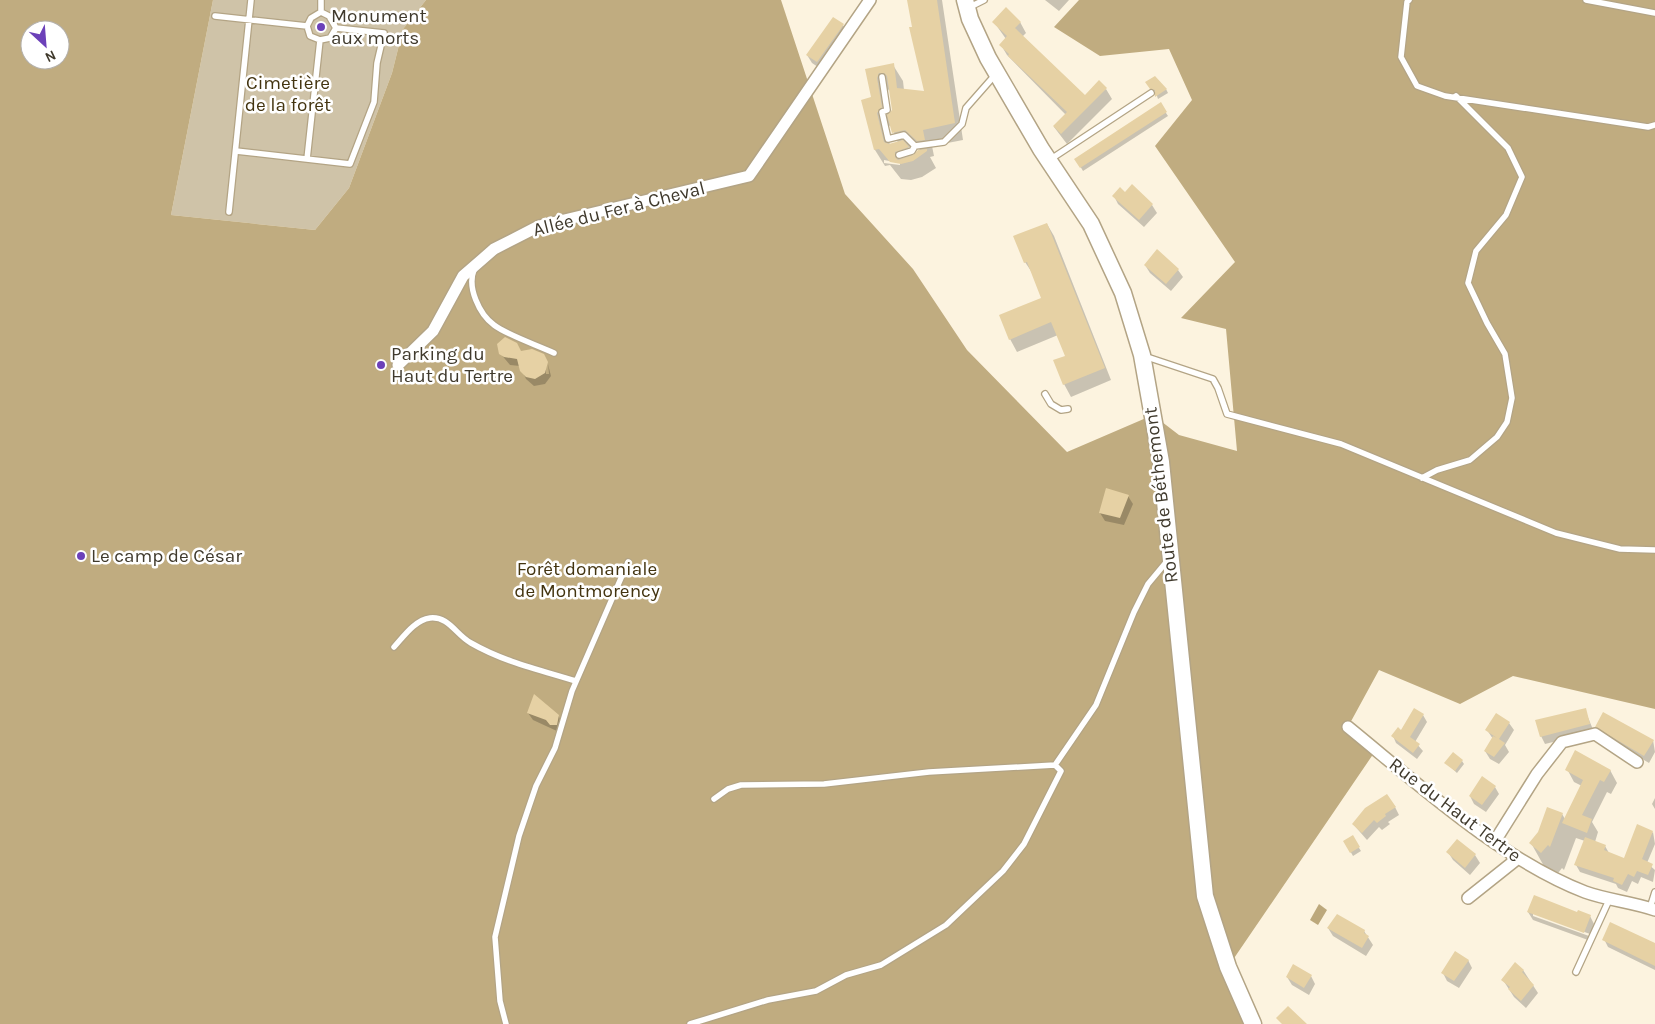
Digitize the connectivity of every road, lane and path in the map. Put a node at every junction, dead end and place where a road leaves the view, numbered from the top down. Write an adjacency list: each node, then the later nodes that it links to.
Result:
1 (251, 0): 11 (lane)
2 (321, 0): 8 (lane)
3 (870, 0): 26 (street, Allée du Fer à Cheval)
4 (984, 0): 7 (lane)
5 (1409, 0): 18 (lane)
6 (1586, 0): 9 (lane)
7 (966, 4): 15 (street, Route de Béthemont)
8 (321, 12): 12 (lane); 13 (lane)
9 (1655, 13)
10 (215, 16): 11 (lane)
11 (249, 19): 12 (lane); 21 (lane)
12 (307, 26): 14 (lane)
13 (336, 28): 14 (lane); 23 (lane)
14 (320, 40): 23 (lane)
15 (997, 74): 20 (lane); 24 (street, Route de Béthemont)
16 (882, 76): 20 (lane)
17 (1152, 93): 24 (lane)
18 (1456, 96): 19 (lane); 32 (lane)
19 (1655, 125)
20 (915, 146): 22 (lane)
21 (236, 151): 23 (lane); 25 (lane)
22 (899, 154)
23 (307, 159)
24 (1049, 160): 28 (street, Route de Béthemont)
25 (229, 212)
26 (477, 263): 27 (lane); 29 (street, Allée du Fer à Cheval)
27 (554, 352)
28 (1142, 355): 32 (lane); 34 (street, Route de Béthemont)
29 (398, 365)
30 (1045, 394): 31 (lane)
31 (1068, 409)
32 (1422, 478): 33 (lane)
33 (1655, 550)
34 (1170, 557): 40 (lane); 51 (street, Route de Béthemont)
35 (628, 562): 37 (lane)
36 (394, 647): 37 (lane)
37 (576, 681): 49 (lane)
38 (1348, 727): 42 (street, Rue du Haut Tertre)
39 (1637, 762): 42 (street)
40 (1055, 765): 41 (lane); 50 (lane)
41 (714, 799)
42 (1494, 841): 43 (street, Rue du Haut Tertre)
43 (1517, 859): 45 (street); 46 (street, Rue du Haut Tertre)
44 (1655, 892): 47 (lane)
45 (1468, 898)
46 (1610, 898): 47 (street, Rue du Haut Tertre); 48 (lane)
47 (1652, 909)
48 (1576, 972)
49 (506, 1024)
50 (690, 1024)
51 (1253, 1024)

